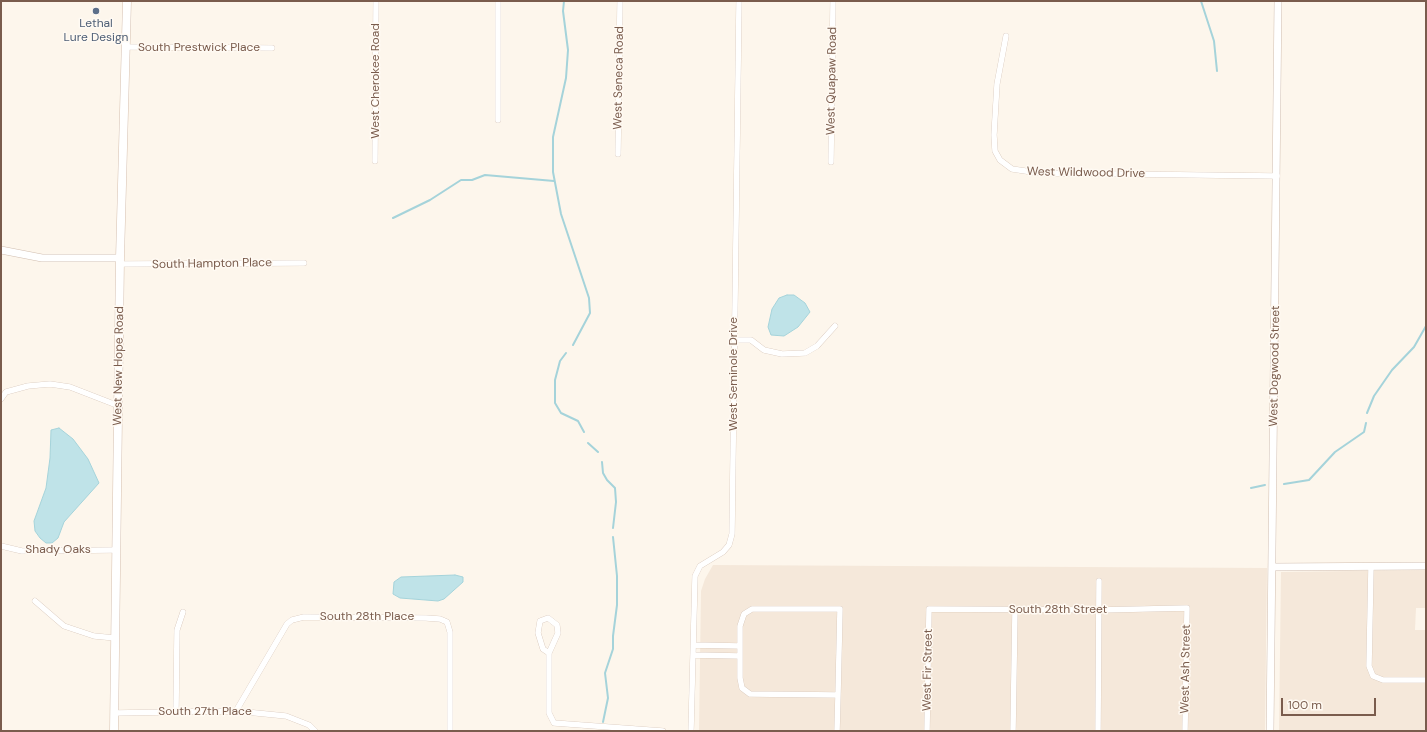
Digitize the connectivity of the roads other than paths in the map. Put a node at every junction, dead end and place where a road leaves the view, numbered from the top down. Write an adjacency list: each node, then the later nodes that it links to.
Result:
1 (127, 1): 9 (main road, West New Hope Road)
2 (376, 1): 13 (street, West Cherokee Road)
3 (498, 1): 11 (street)
4 (620, 1): 12 (street, West Seneca Road)
5 (739, 1): 20 (street, West Seminole Drive)
6 (833, 1): 14 (street, West Quapaw Road)
7 (1278, 1): 15 (street, West Dogwood Street)
8 (1006, 36): 15 (street, West Wildwood Drive)
9 (126, 47): 10 (street, South Prestwick Place); 17 (main road, West New Hope Road)
10 (272, 48)
11 (498, 120)
12 (618, 154)
13 (375, 160)
14 (831, 162)
15 (1277, 176): 26 (street, West Dogwood Street)
16 (1, 250): 17 (street, South Hampton Place)
17 (120, 261): 18 (street, South Hampton Place); 22 (main road, West New Hope Road)
18 (304, 263)
19 (835, 326): 20 (street)
20 (734, 340): 36 (street, West Seminole Drive)
21 (1, 399): 22 (street)
22 (119, 406): 24 (main road, West New Hope Road)
23 (1, 546): 24 (street, Shady Oaks)
24 (116, 550): 35 (main road, West New Hope Road)
25 (1426, 566): 27 (street)
26 (1272, 567): 27 (street); 56 (street, West Dogwood Street)
27 (1371, 567): 41 (street)
28 (1099, 582): 33 (street)
29 (35, 601): 35 (street)
30 (1187, 608): 33 (street, South 28th Street); 55 (street, West Ash Street)
31 (929, 610): 32 (street, South 28th Street); 52 (street, West Fir Street)
32 (1015, 610): 33 (street, South 28th Street); 53 (street)
33 (1100, 610): 54 (street)
34 (183, 612): 45 (street)
35 (115, 638): 44 (main road, West New Hope Road)
36 (694, 645): 37 (street); 39 (street, West Seminole Drive)
37 (740, 646): 40 (street); 42 (street)
38 (549, 653): 38 (street); 49 (street)
39 (694, 654): 40 (street); 50 (street, West Seminole Drive)
40 (740, 656): 42 (street)
41 (1426, 680)
42 (838, 695): 51 (street)
43 (236, 711): 45 (street, South 27th Place); 47 (street, South 27th Place); 48 (street, South 28th Place)
44 (114, 712): 45 (street, South 27th Place); 46 (main road, West New Hope Road)
45 (176, 712)
46 (114, 731)
47 (315, 731)
48 (450, 731)
49 (663, 731)
50 (692, 731)
51 (837, 731)
52 (927, 731)
53 (1013, 731)
54 (1098, 731)
55 (1185, 731)
56 (1270, 731)

